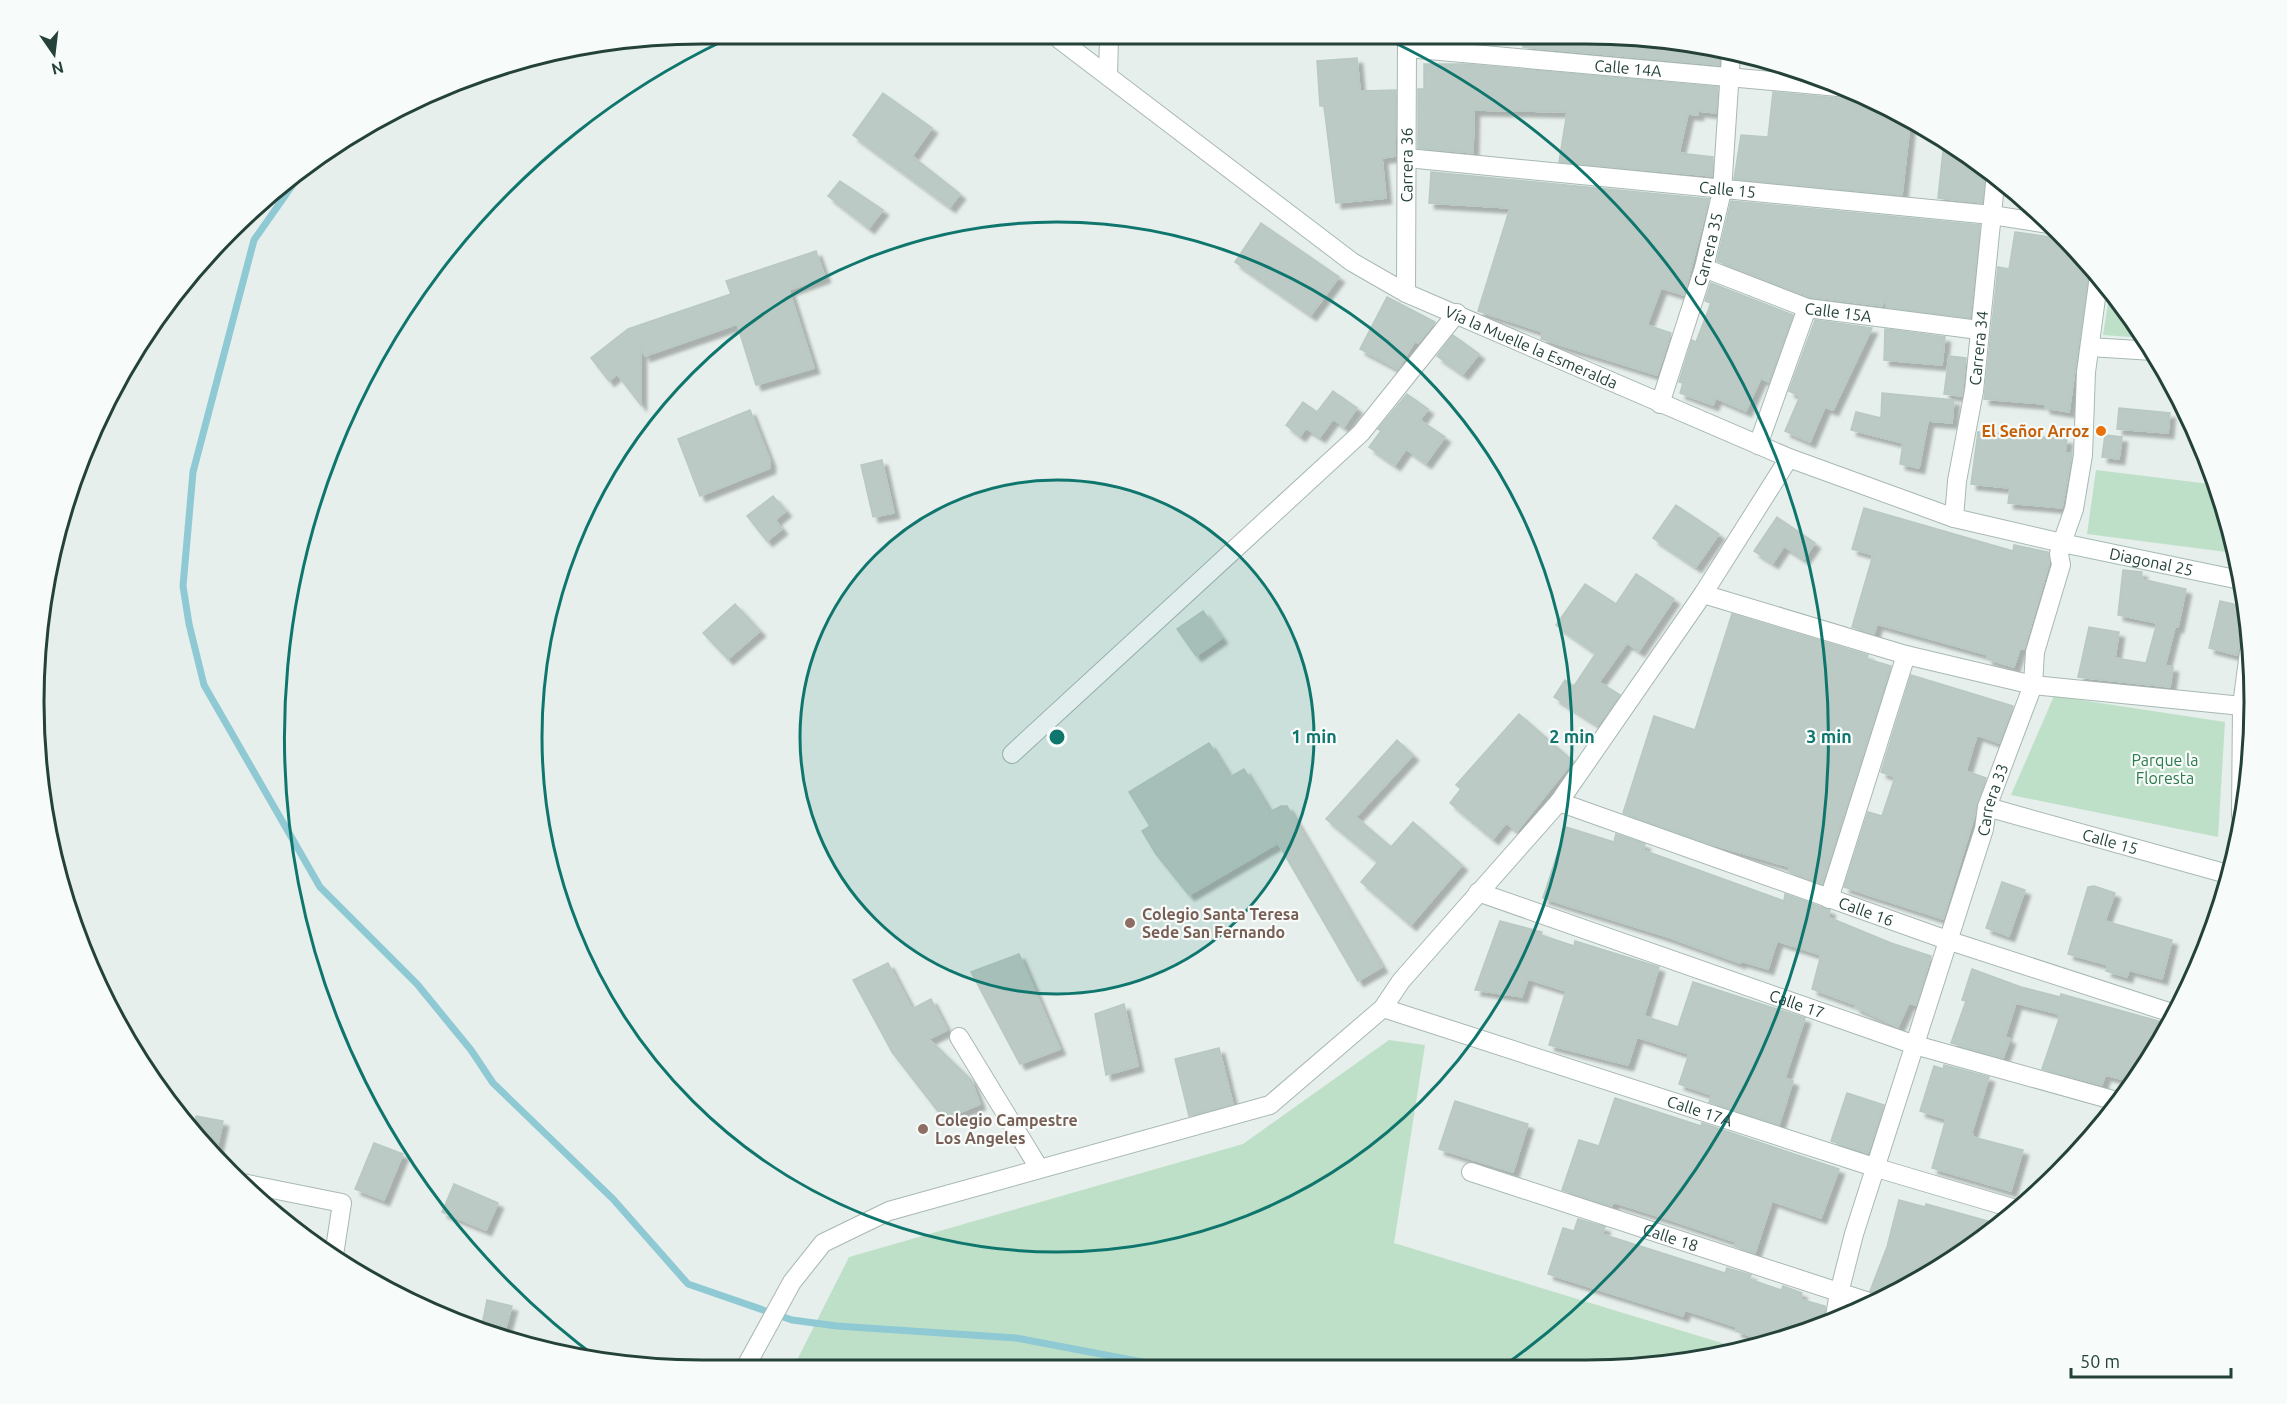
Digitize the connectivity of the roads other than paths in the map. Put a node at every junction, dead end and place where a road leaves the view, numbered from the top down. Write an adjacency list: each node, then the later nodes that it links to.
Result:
1 (1066, 44): 6 (street, Vía la Muelle la Esmeralda)
2 (1109, 44): 6 (street)
3 (1407, 44): 9 (street, Carrera 36)
4 (1417, 44): 7 (street, Calle 14A)
5 (1731, 60): 7 (street, Carrera 35)
6 (1108, 75): 16 (street, Vía la Muelle la Esmeralda)
7 (1729, 76): 8 (street, Calle 14A); 11 (street, Carrera 35)
8 (1813, 84)
9 (1407, 158): 11 (street, Calle 15); 16 (street, Carrera 36)
10 (1995, 187): 12 (street, Carrera 34)
11 (1722, 191): 12 (street, Calle 15); 14 (street, Carrera 35)
12 (1992, 215): 13 (street, Calle 15); 19 (street, Carrera 34)
13 (2035, 222)
14 (1704, 268): 17 (street, Calle 15A); 22 (street, Carrera 35)
15 (2097, 289): 20 (street, Carrera 33)
16 (1406, 293): 18 (street, Vía la Muelle la Esmeralda)
17 (1808, 308): 19 (street, Calle 15A); 23 (street)
18 (1457, 313): 22 (street, Vía la Muelle la Esmeralda); 34 (street)
19 (1978, 330): 25 (street, Carrera 34)
20 (2090, 348): 21 (street); 26 (street, Carrera 33)
21 (2142, 350)
22 (1660, 404): 23 (street, Vía la Muelle la Esmeralda)
23 (1758, 445): 24 (street, Vía la Muelle la Esmeralda)
24 (1789, 458): 25 (street, Vía la Muelle la Esmeralda); 28 (street)
25 (1954, 518): 26 (street, Vía la Muelle la Esmeralda)
26 (2062, 543): 27 (street, Diagonal 25); 30 (street, Carrera 33)
27 (2232, 578)
28 (1703, 594): 29 (street); 35 (street)
29 (1906, 655): 30 (street); 39 (street)
30 (2033, 685): 32 (street); 36 (street, Carrera 33)
31 (2244, 694): 32 (street)
32 (2242, 706): 33 (street)
33 (2242, 749)
34 (1012, 754)
35 (1559, 802): 38 (street); 39 (street, Calle 16)
36 (1988, 807): 37 (street, Calle 15); 40 (street, Carrera 33)
37 (2221, 872)
38 (1478, 892): 41 (street); 44 (street, Calle 17)
39 (1829, 898): 40 (street, Calle 16)
40 (1947, 940): 42 (street, Calle 16); 44 (street, Carrera 33)
41 (1383, 1008): 46 (street); 47 (street, Calle 17A)
42 (2166, 1011)
43 (959, 1037): 46 (street)
44 (1915, 1045): 45 (street, Calle 17); 47 (street, Carrera 33)
45 (2110, 1099)
46 (1039, 1168): 55 (street)
47 (1877, 1168): 50 (street, Calle 17A); 52 (street, Carrera 33)
48 (1471, 1172): 52 (street, Calle 18)
49 (256, 1186): 51 (street)
50 (2007, 1207)
51 (335, 1249)
52 (1839, 1293): 53 (street, Calle 18); 54 (street, Carrera 33)
53 (1861, 1300)
54 (1836, 1310)
55 (749, 1360)

